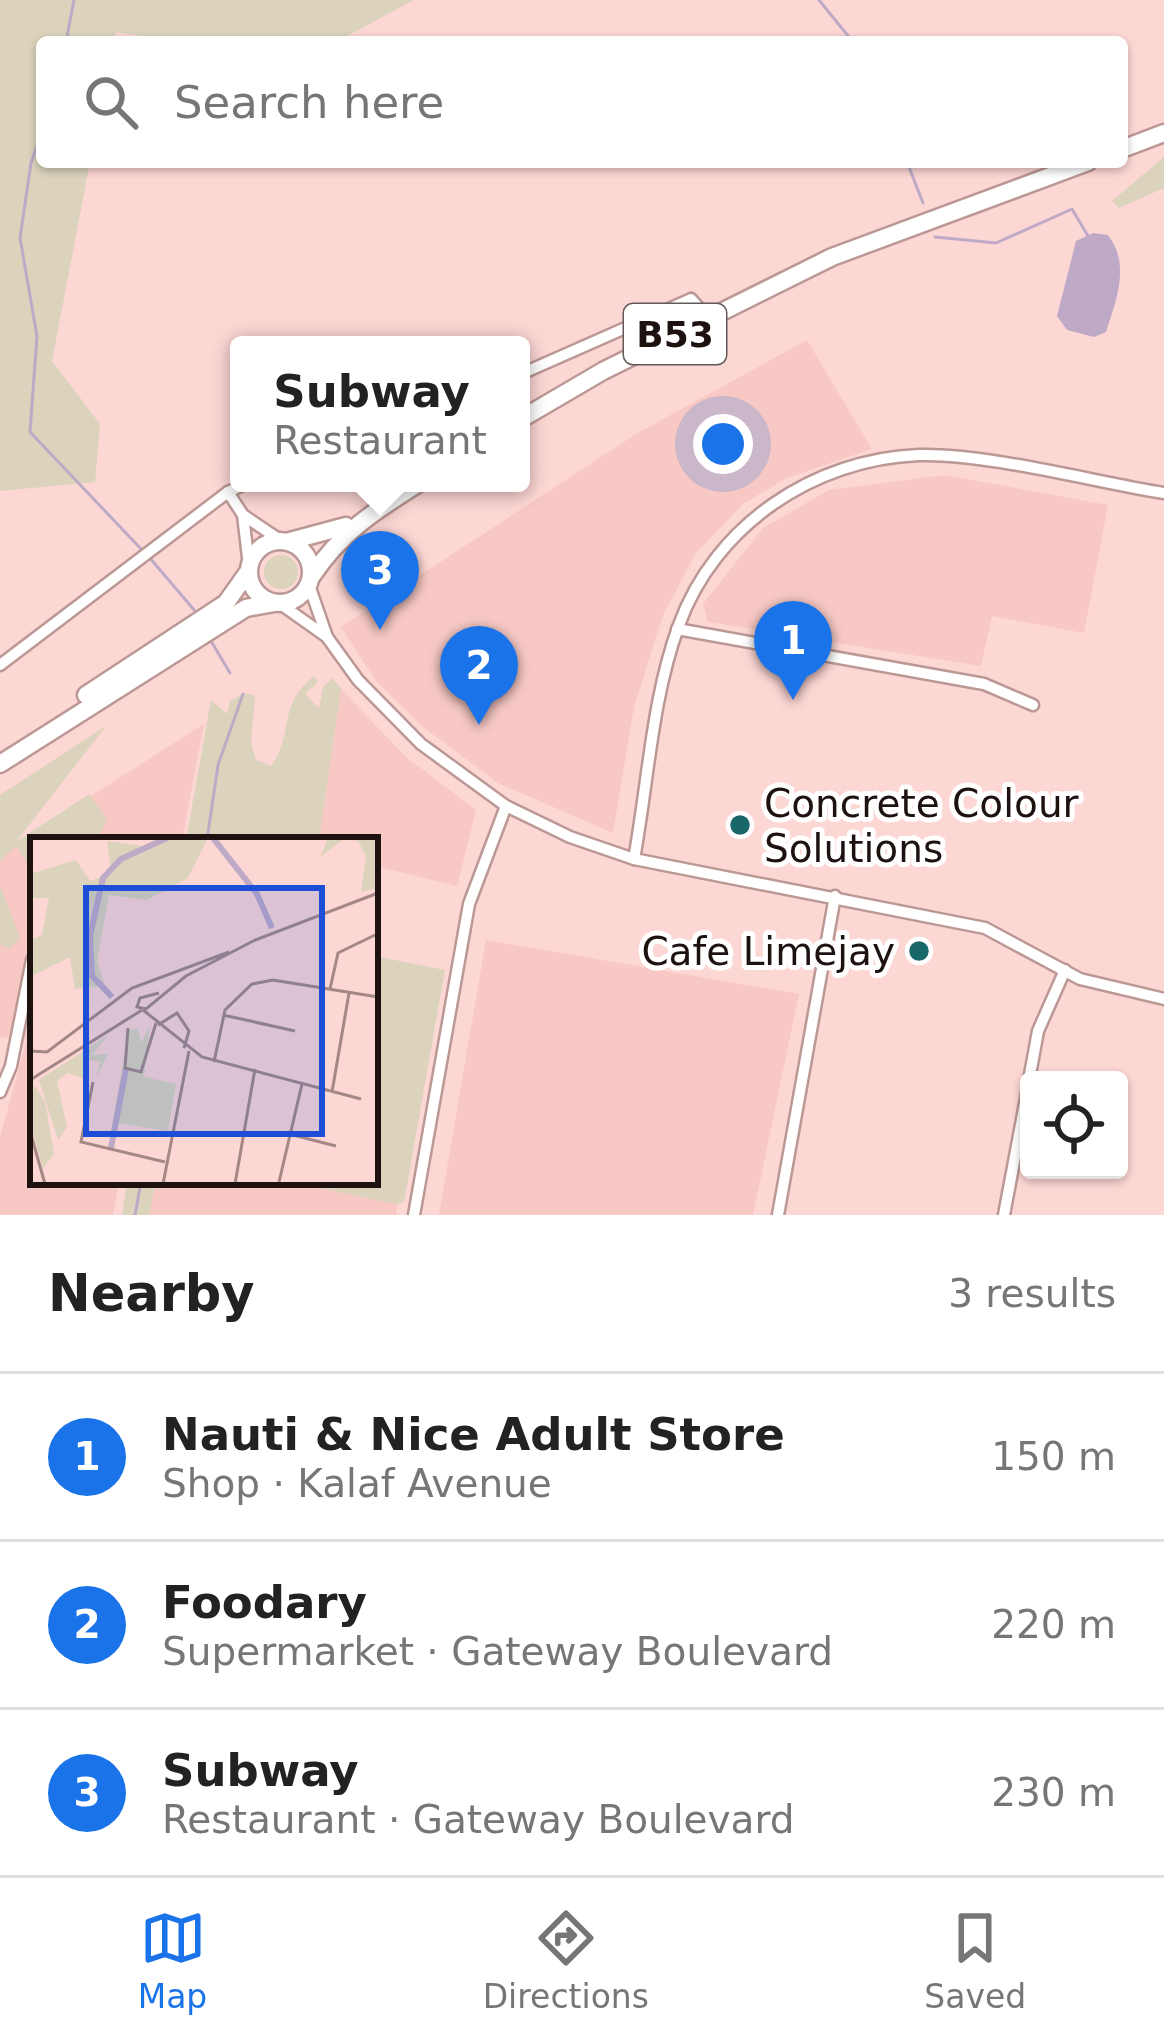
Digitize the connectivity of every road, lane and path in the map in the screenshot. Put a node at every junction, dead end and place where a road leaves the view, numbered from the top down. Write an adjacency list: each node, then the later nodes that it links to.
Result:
1 (1164, 133): 2 (main road)
2 (1128, 147)
3 (1072, 168): 4 (main road, B53)
4 (708, 318): 5 (street); 6 (main road, B53)
5 (530, 370)
6 (530, 414)
7 (228, 492): 10 (street); 18 (street)
8 (405, 492): 11 (main road)
9 (1164, 493): 16 (street)
10 (243, 514): 12 (street); 13 (street)
11 (359, 521): 12 (main road); 14 (main road)
12 (285, 541): 13 (main road); 14 (main road)
13 (249, 569): 15 (main road); 20 (main road)
14 (310, 581): 15 (main road); 17 (street)
15 (276, 603): 17 (street); 21 (main road)
16 (677, 629): 19 (street); 23 (street)
17 (326, 637): 22 (street)
18 (0, 665)
19 (1033, 705)
20 (0, 752)
21 (0, 764)
22 (506, 806): 23 (street); 31 (street)
23 (634, 859): 24 (street)
24 (835, 896): 26 (street); 32 (street)
25 (30, 970): 29 (street)
26 (1065, 970): 27 (street); 28 (street)
27 (1164, 999)
28 (1031, 1071)
29 (0, 1092)
30 (1020, 1129): 33 (street)
31 (414, 1215)
32 (778, 1215)
33 (1004, 1215)

